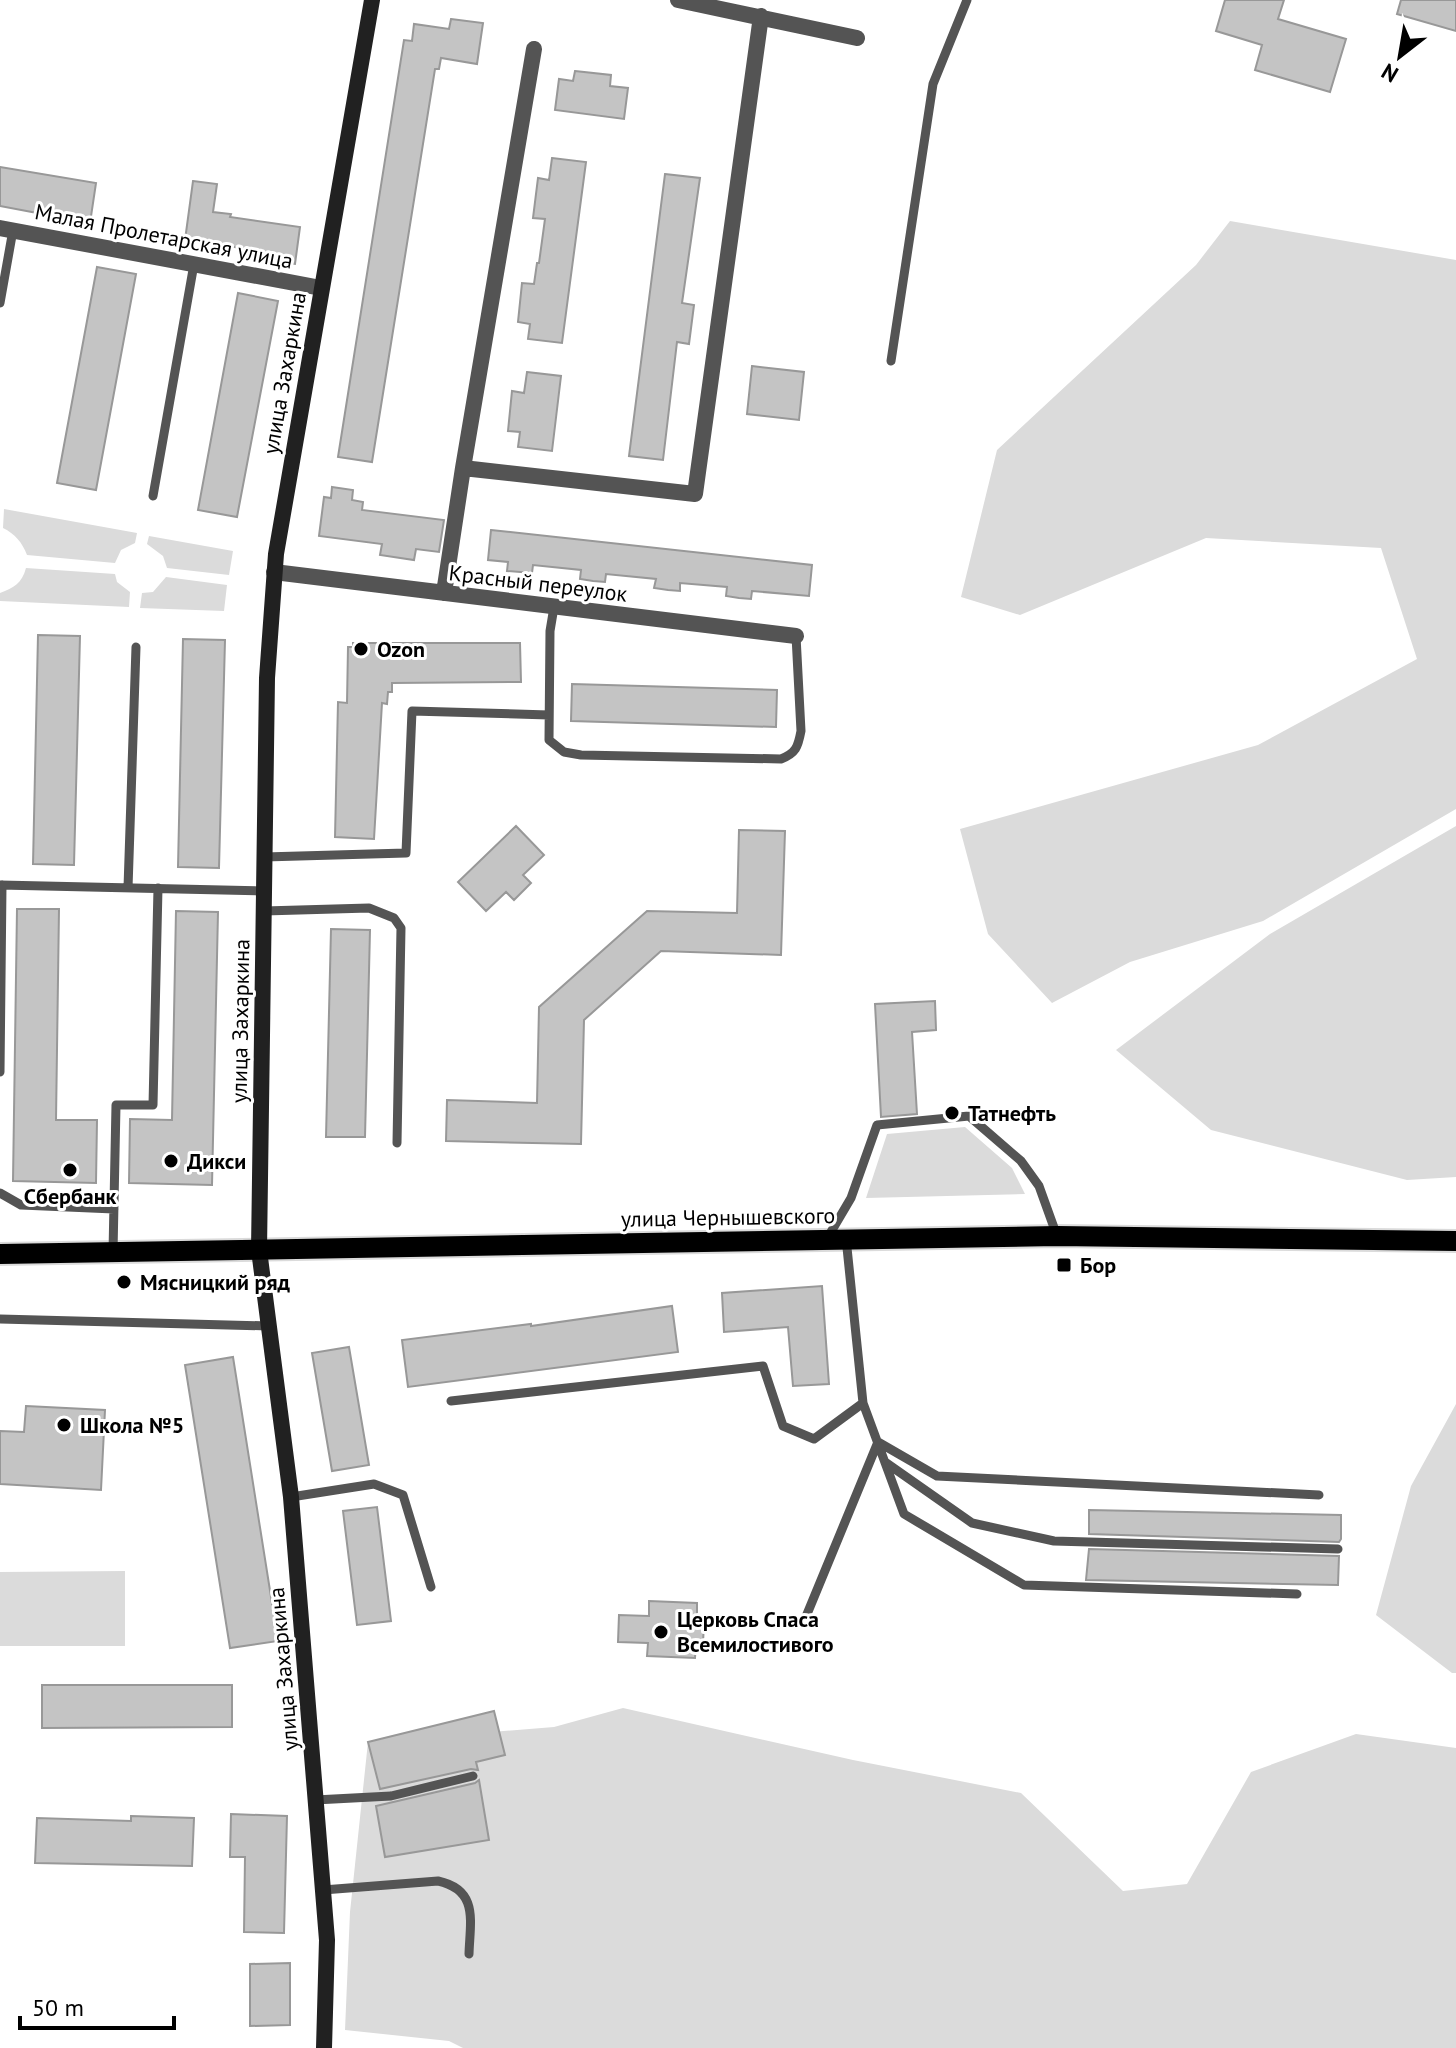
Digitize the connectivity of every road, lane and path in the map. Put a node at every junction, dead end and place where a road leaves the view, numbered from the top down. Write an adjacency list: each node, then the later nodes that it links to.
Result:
1 (372, 0): 9 (street, улица Захаркина)
2 (678, 0): 4 (street)
3 (967, 0): 11 (lane)
4 (761, 16): 5 (street); 12 (street)
5 (857, 38)
6 (534, 49): 12 (street)
7 (6, 229): 8 (street, Малая Пролетарская улица); 10 (lane)
8 (194, 264): 9 (street, Малая Пролетарская улица); 13 (lane)
9 (321, 288): 14 (street, улица Захаркина)
10 (0, 303)
11 (891, 361)
12 (463, 468): 15 (street)
13 (153, 496)
14 (274, 572): 15 (street, Красный переулок); 20 (street, улица Захаркина)
15 (444, 593): 16 (street, Красный переулок)
16 (554, 607): 17 (street, Красный переулок); 19 (lane)
17 (796, 636): 19 (lane)
18 (136, 647): 22 (lane)
19 (549, 715): 20 (lane)
20 (264, 857): 24 (street, улица Захаркина)
21 (1, 885): 22 (lane); 26 (lane)
22 (128, 888): 23 (lane)
23 (158, 888): 24 (lane); 29 (lane)
24 (264, 891): 25 (street, улица Захаркина)
25 (264, 911): 27 (lane); 33 (street, улица Захаркина)
26 (0, 1072)
27 (397, 1143)
28 (0, 1193): 29 (lane)
29 (114, 1209): 34 (lane)
30 (1057, 1236): 31 (main road, улица Чернышевского); 31 (lane); 32 (main road, улица Чернышевского)
31 (836, 1238): 33 (main road, улица Чернышевского); 39 (lane)
32 (1456, 1241)
33 (259, 1250): 34 (main road, улица Чернышевского); 37 (street, улица Захаркина)
34 (113, 1252): 35 (main road, улица Чернышевского)
35 (0, 1254)
36 (0, 1319): 37 (lane)
37 (269, 1326): 43 (street, улица Захаркина)
38 (451, 1401): 39 (lane)
39 (863, 1403): 40 (lane)
40 (878, 1442): 41 (lane); 42 (lane); 47 (lane)
41 (885, 1462): 44 (lane); 46 (lane)
42 (1319, 1495)
43 (291, 1497): 45 (lane); 49 (street, улица Захаркина)
44 (1338, 1549)
45 (431, 1587)
46 (1297, 1594)
47 (805, 1619)
48 (473, 1776): 49 (lane)
49 (315, 1800): 50 (street, улица Захаркина)
50 (323, 1890): 51 (lane); 52 (street, улица Захаркина)
51 (469, 1954)
52 (324, 2048)

